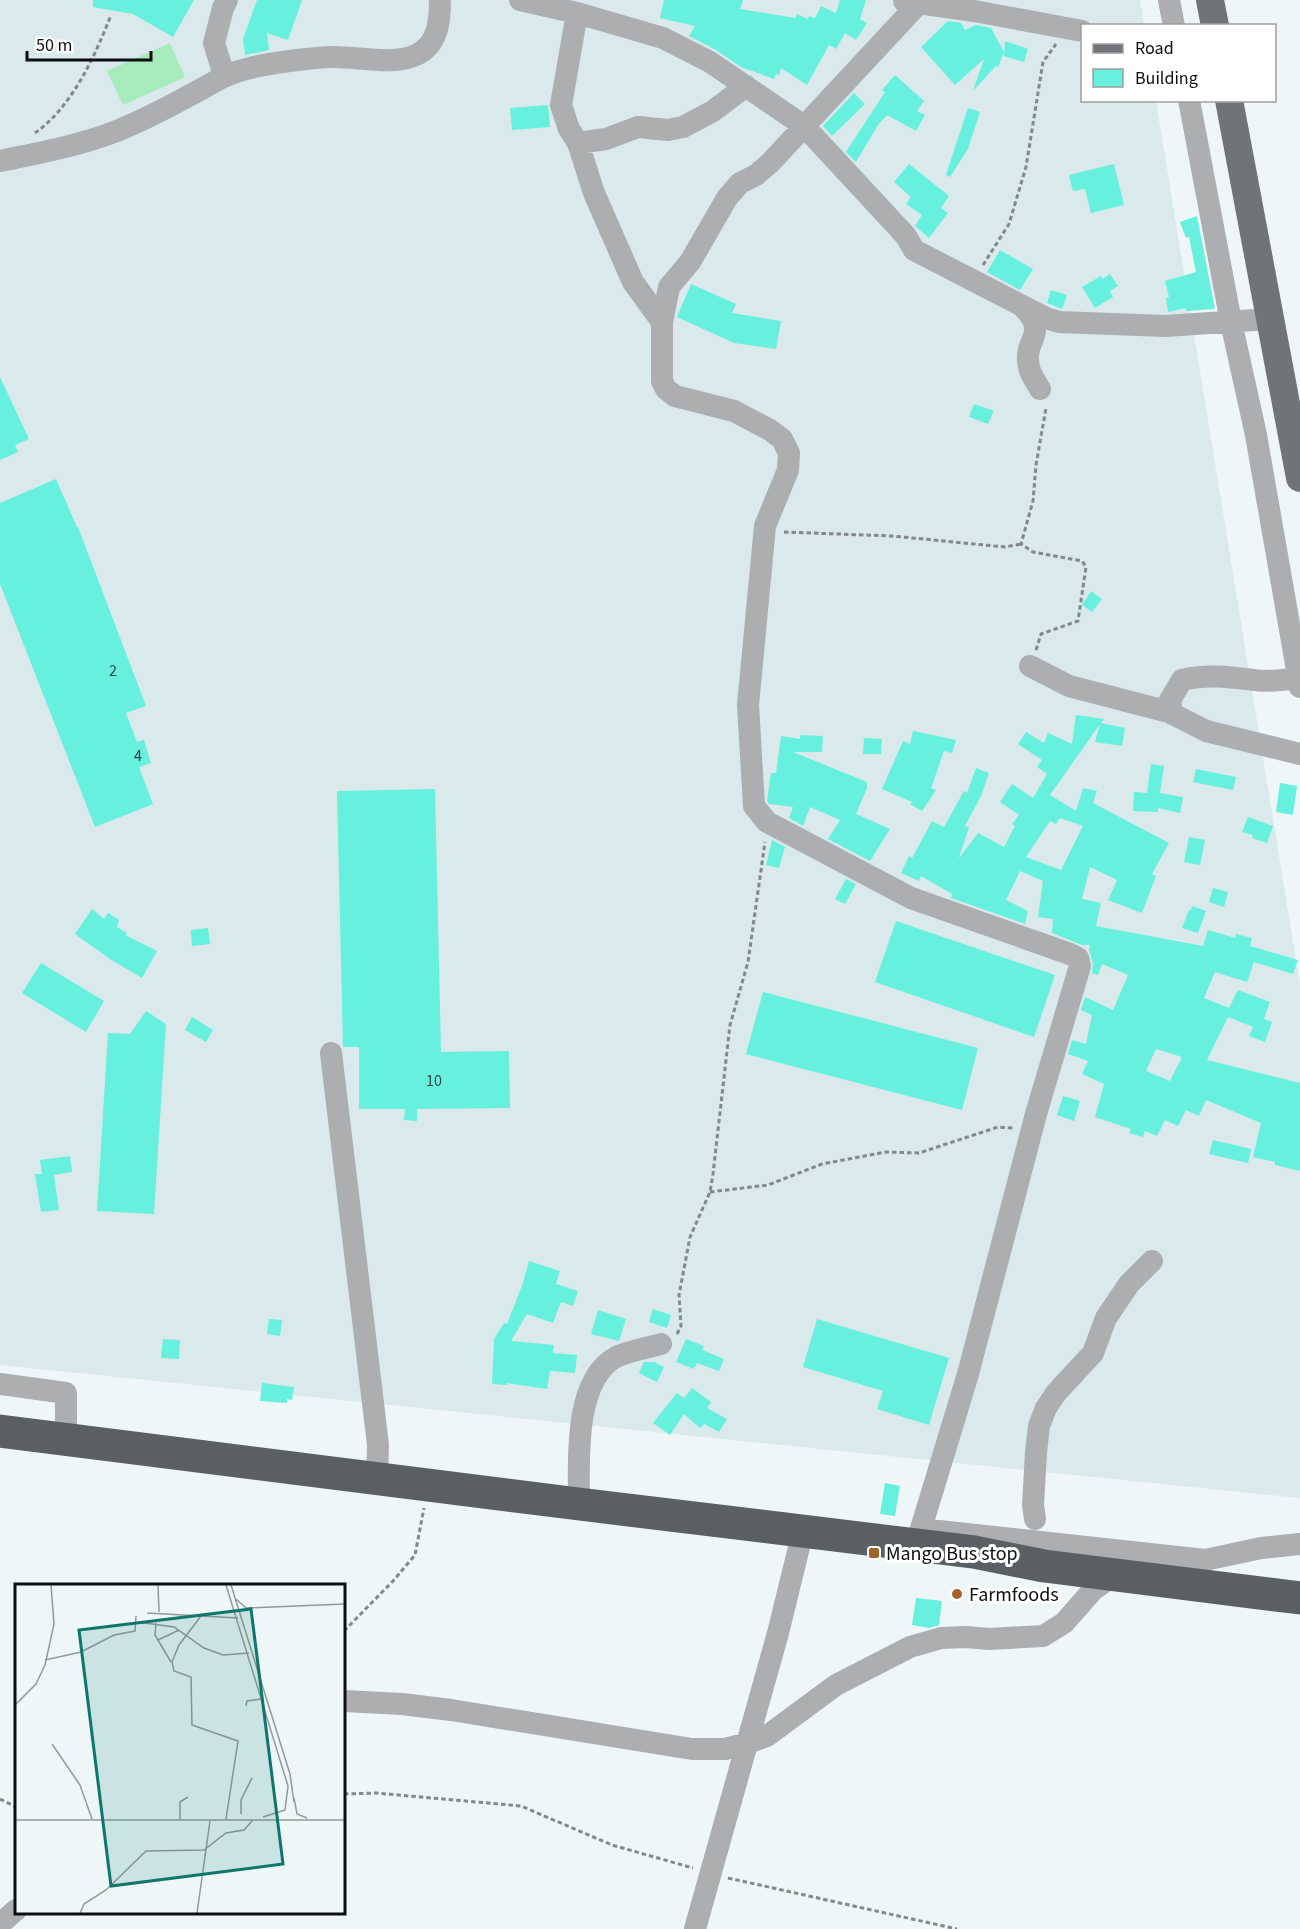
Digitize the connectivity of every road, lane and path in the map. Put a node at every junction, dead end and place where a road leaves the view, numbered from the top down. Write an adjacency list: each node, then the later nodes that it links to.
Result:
1 (227, 0): 12 (street)
2 (440, 0): 12 (street)
3 (520, 0): 7 (street)
4 (1169, 0): 9 (street)
5 (1210, 0): 10 (main road)
6 (910, 2): 11 (street); 16 (street)
7 (577, 13): 13 (street); 18 (street)
8 (111, 15): 17 (path)
9 (1174, 24)
10 (1215, 24)
11 (1080, 31): 20 (path)
12 (224, 75): 19 (street)
13 (746, 86): 16 (street); 18 (street)
14 (1189, 102): 24 (street)
15 (1229, 102): 22 (main road)
16 (804, 126): 20 (street); 23 (street)
17 (32, 136)
18 (578, 142): 23 (street)
19 (0, 161)
20 (973, 281): 21 (street)
21 (1021, 305): 24 (street); 25 (street)
22 (1270, 319): 24 (street); 26 (main road)
23 (662, 322): 27 (street)
24 (1231, 322): 30 (street)
25 (1040, 389): 28 (path)
26 (1300, 478)
27 (765, 526): 28 (path); 33 (street)
28 (1021, 544): 29 (path)
29 (1030, 666): 31 (street)
30 (1296, 683): 31 (street)
31 (1172, 714): 32 (street)
32 (1300, 754)
33 (767, 822): 35 (street); 36 (path)
34 (331, 1053): 42 (street)
35 (1036, 1114): 36 (path); 47 (street)
36 (710, 1192): 38 (path)
37 (1152, 1261): 45 (street)
38 (661, 1344): 44 (street)
39 (0, 1384): 41 (street)
40 (0, 1431): 41 (highway)
41 (66, 1438): 42 (highway)
42 (377, 1479): 43 (highway)
43 (428, 1486): 44 (highway); 53 (path)
44 (579, 1504): 46 (highway)
45 (1035, 1519)
46 (802, 1531): 47 (highway); 55 (street)
47 (918, 1537): 48 (street); 49 (highway)
48 (1300, 1544)
49 (974, 1552): 50 (highway); 51 (highway)
50 (1114, 1575): 52 (highway); 55 (street)
51 (1300, 1580)
52 (1300, 1598)
53 (345, 1630)
54 (345, 1701): 55 (street)
55 (748, 1743): 59 (street)
56 (345, 1794): 59 (path)
57 (0, 1799): 58 (path)
58 (15, 1806)
59 (710, 1873): 62 (street); 63 (path)
60 (15, 1911): 61 (street)
61 (0, 1924)
62 (695, 1929)
63 (957, 1929)

